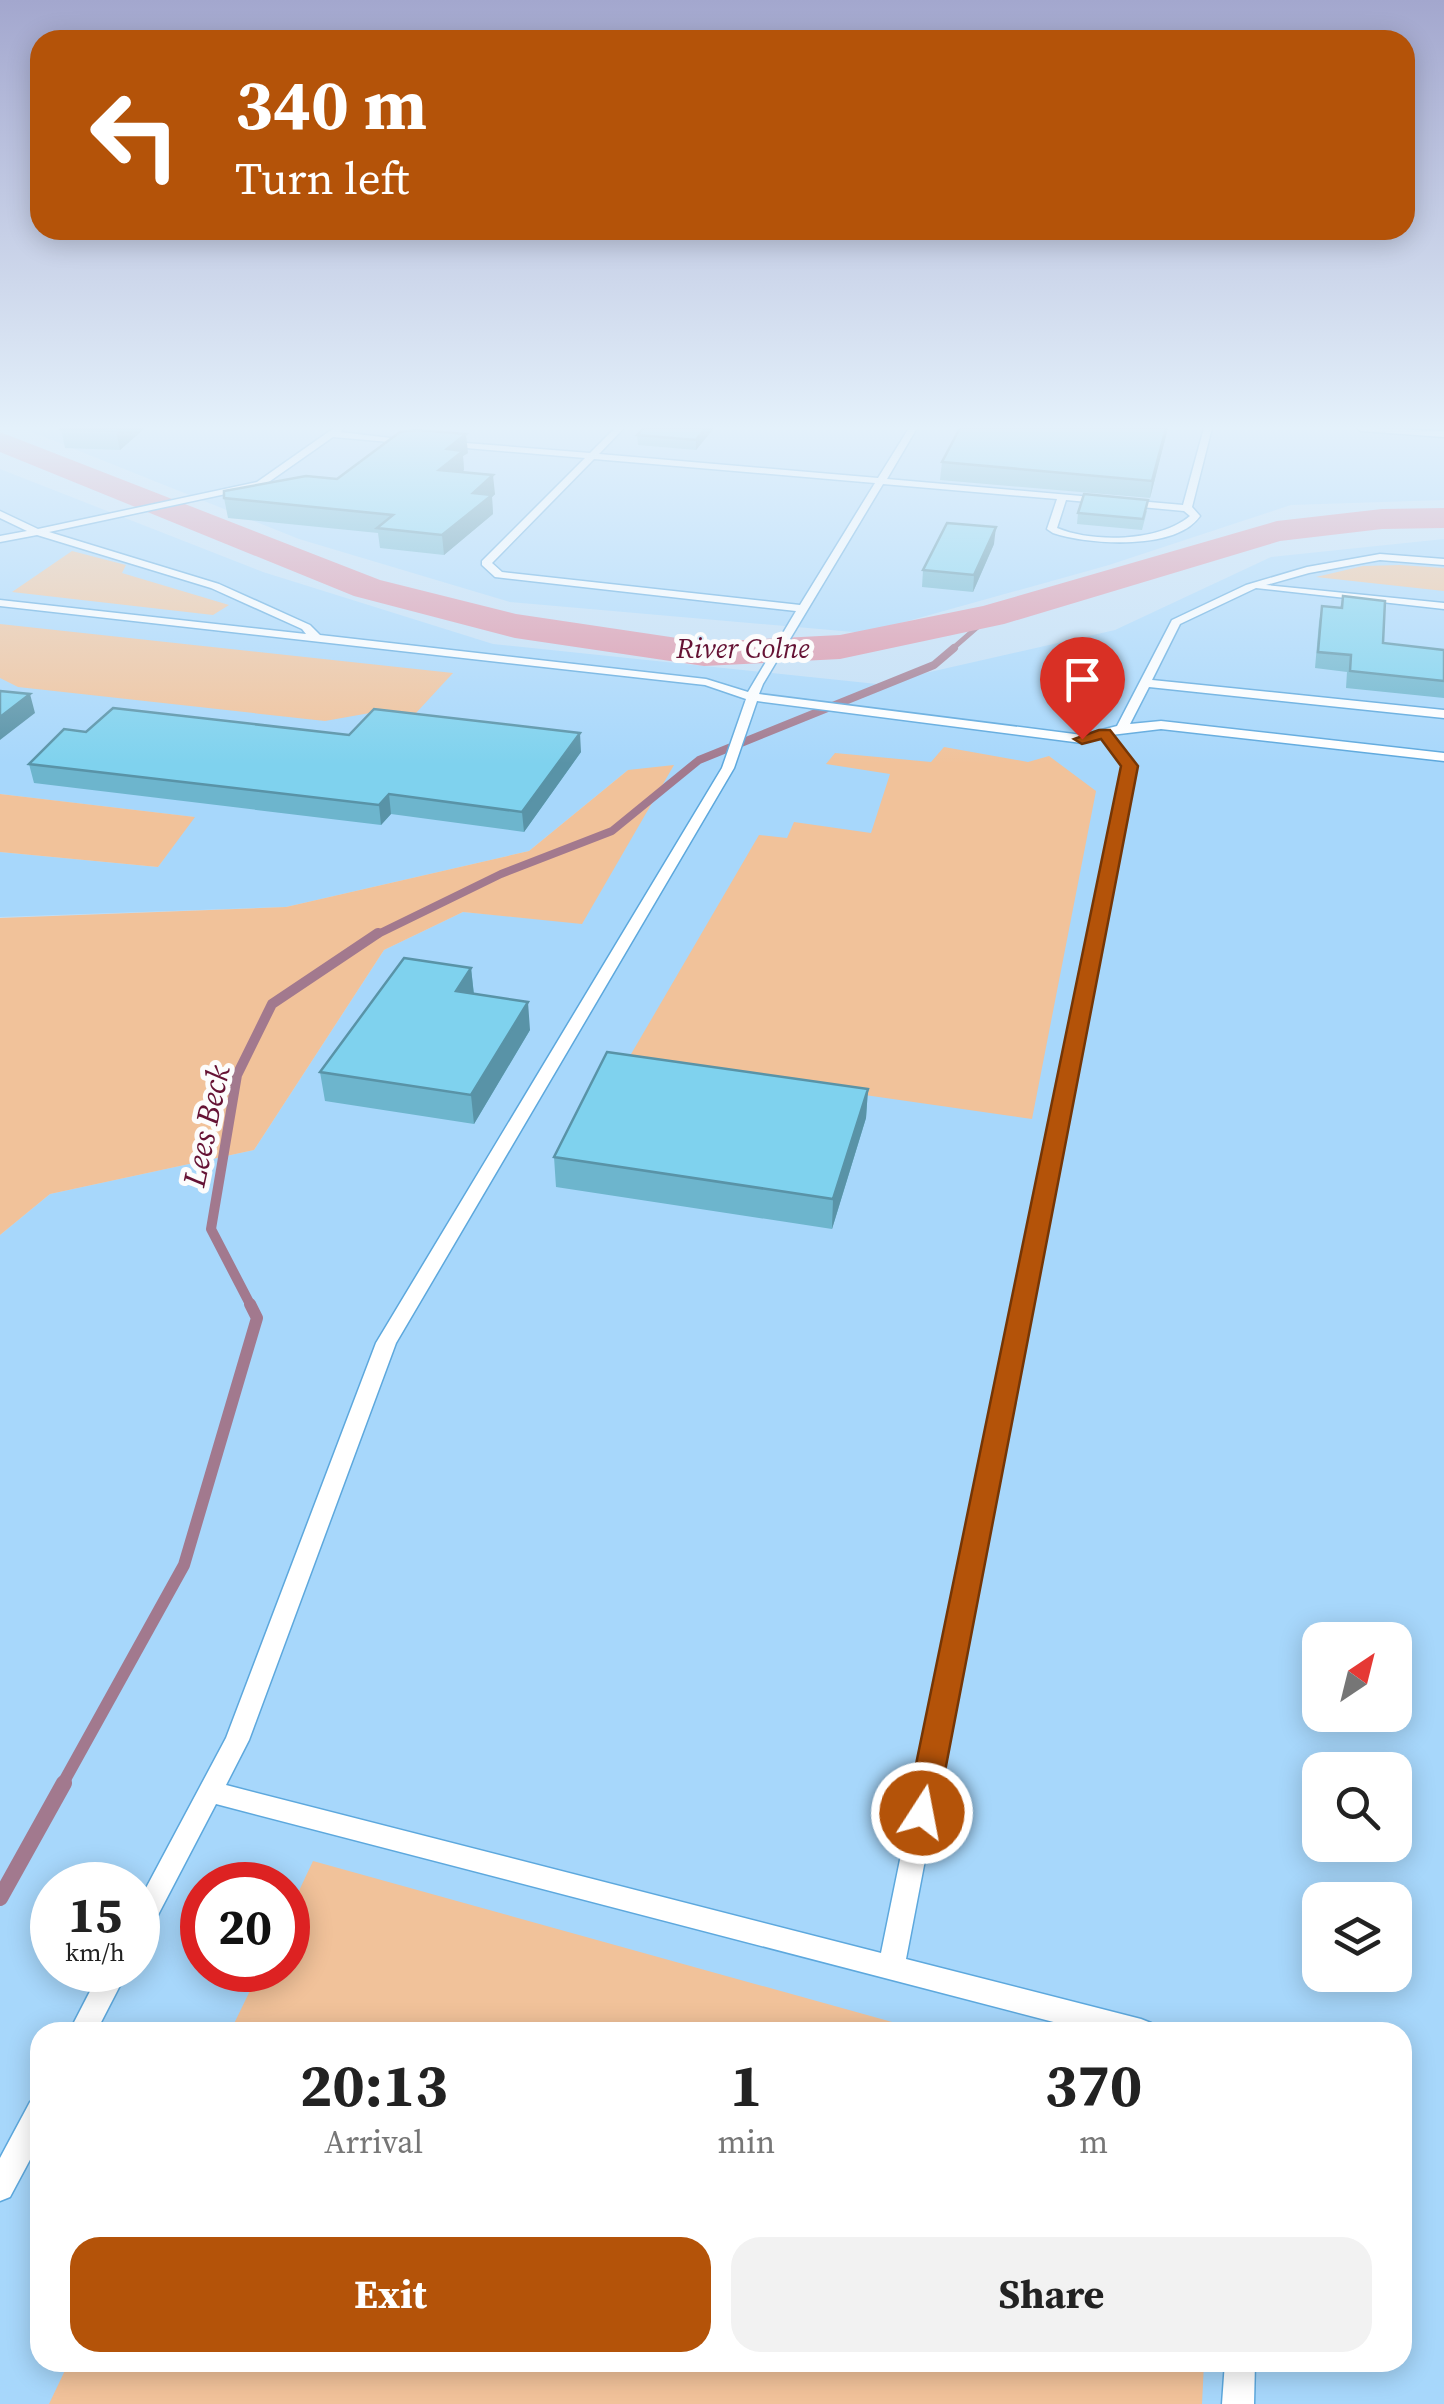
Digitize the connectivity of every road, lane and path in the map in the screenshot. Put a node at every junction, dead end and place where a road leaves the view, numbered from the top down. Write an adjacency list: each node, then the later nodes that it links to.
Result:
1 (64, 540): 11 (lane)
2 (509, 540): 10 (lane)
3 (844, 540): 10 (lane)
4 (1105, 540): 5 (lane)
5 (1143, 540)
6 (1444, 562): 7 (lane)
7 (1250, 587): 9 (lane); 12 (lane)
8 (0, 604): 11 (lane)
9 (1444, 606)
10 (801, 608): 13 (lane)
11 (316, 639): 13 (lane)
12 (1147, 682): 14 (lane); 15 (lane)
13 (755, 690): 15 (lane); 17 (lane)
14 (1444, 714)
15 (1113, 731): 16 (lane); 19 (lane)
16 (1444, 757)
17 (210, 1792): 18 (lane); 19 (lane)
18 (160, 1886)
19 (891, 1968): 22 (lane)
20 (103, 1992): 21 (lane)
21 (87, 2022)
22 (1102, 2022)
23 (30, 2130): 24 (lane)
24 (0, 2185)
25 (1240, 2372): 26 (lane)
26 (1238, 2404)

